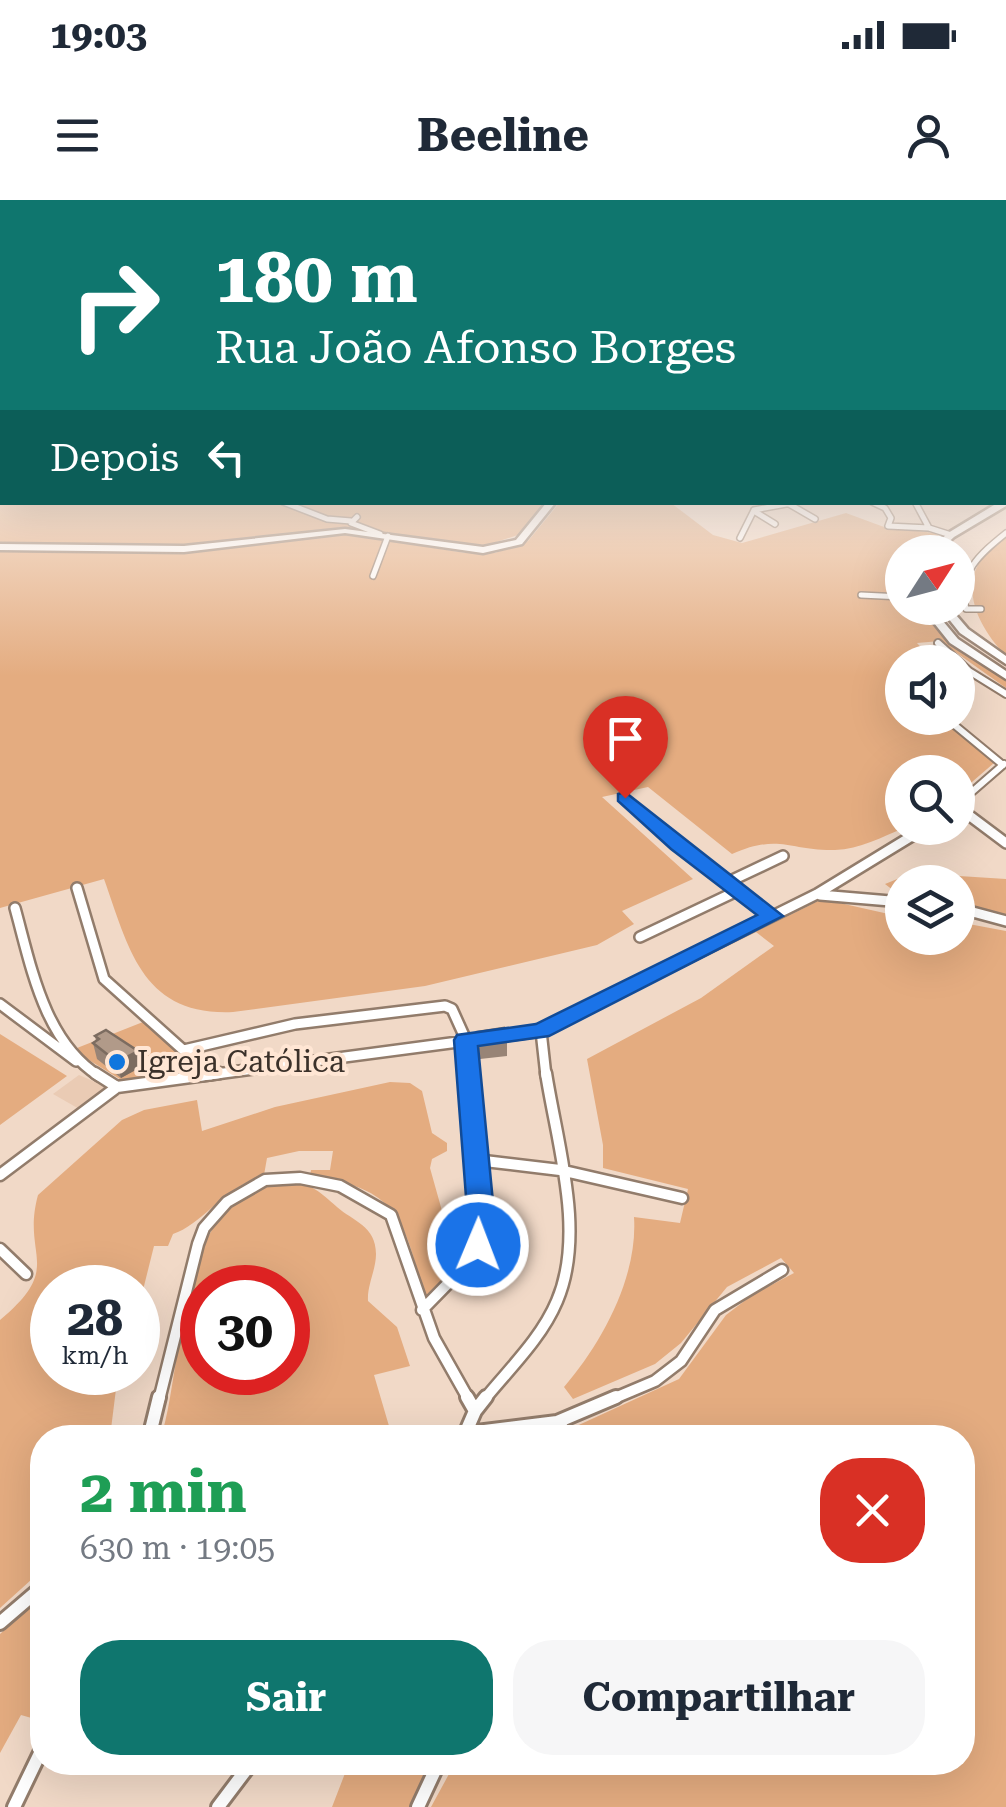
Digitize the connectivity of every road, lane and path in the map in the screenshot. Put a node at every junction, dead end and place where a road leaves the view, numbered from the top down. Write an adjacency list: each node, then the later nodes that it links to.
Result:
1 (367, 526): 7 (street)
2 (533, 526): 7 (main road)
3 (745, 526): 9 (street)
4 (890, 526): 5 (street)
5 (929, 528): 8 (street)
6 (1006, 533): 14 (street)
7 (384, 535): 10 (main road); 11 (street)
8 (945, 535)
9 (740, 538)
10 (0, 547)
11 (373, 576)
12 (861, 594): 13 (street)
13 (885, 596)
14 (981, 609)
15 (941, 625): 19 (highway)
16 (959, 625): 18 (highway)
17 (938, 643): 20 (street)
18 (1006, 661)
19 (1006, 674)
20 (1006, 694)
21 (967, 735): 22 (street)
22 (1004, 764): 23 (street)
23 (975, 790)
24 (625, 798): 29 (street)
25 (975, 819): 26 (street)
26 (1006, 842)
27 (899, 845): 32 (street)
28 (783, 856): 29 (street)
29 (726, 883): 31 (street)
30 (77, 888): 42 (street)
31 (737, 891): 36 (street); 38 (street)
32 (817, 894): 33 (street); 36 (street)
33 (885, 900)
34 (15, 908): 43 (street)
35 (975, 912): 37 (street)
36 (772, 916): 40 (street)
37 (1006, 920)
38 (640, 938)
39 (0, 1004): 43 (street)
40 (541, 1031): 41 (street); 47 (street)
41 (466, 1040): 42 (street); 44 (street); 46 (street)
42 (184, 1050): 44 (street)
43 (87, 1068): 45 (street)
44 (211, 1076): 45 (street)
45 (116, 1087): 48 (street)
46 (476, 1160): 47 (street); 53 (street)
47 (560, 1170): 49 (street); 54 (street)
48 (0, 1175)
49 (682, 1198)
50 (0, 1249): 52 (street)
51 (782, 1270): 55 (street)
52 (26, 1274)
53 (422, 1310): 54 (street); 56 (street)
54 (475, 1411): 57 (street)
55 (557, 1422): 58 (street); 59 (street)
56 (152, 1425)
57 (469, 1425)
58 (534, 1425)
59 (559, 1425)
60 (30, 1598): 61 (street)
61 (0, 1624)
62 (30, 1773): 65 (street)
63 (242, 1775): 66 (street)
64 (434, 1775): 67 (street)
65 (14, 1807)
66 (218, 1807)
67 (418, 1807)

